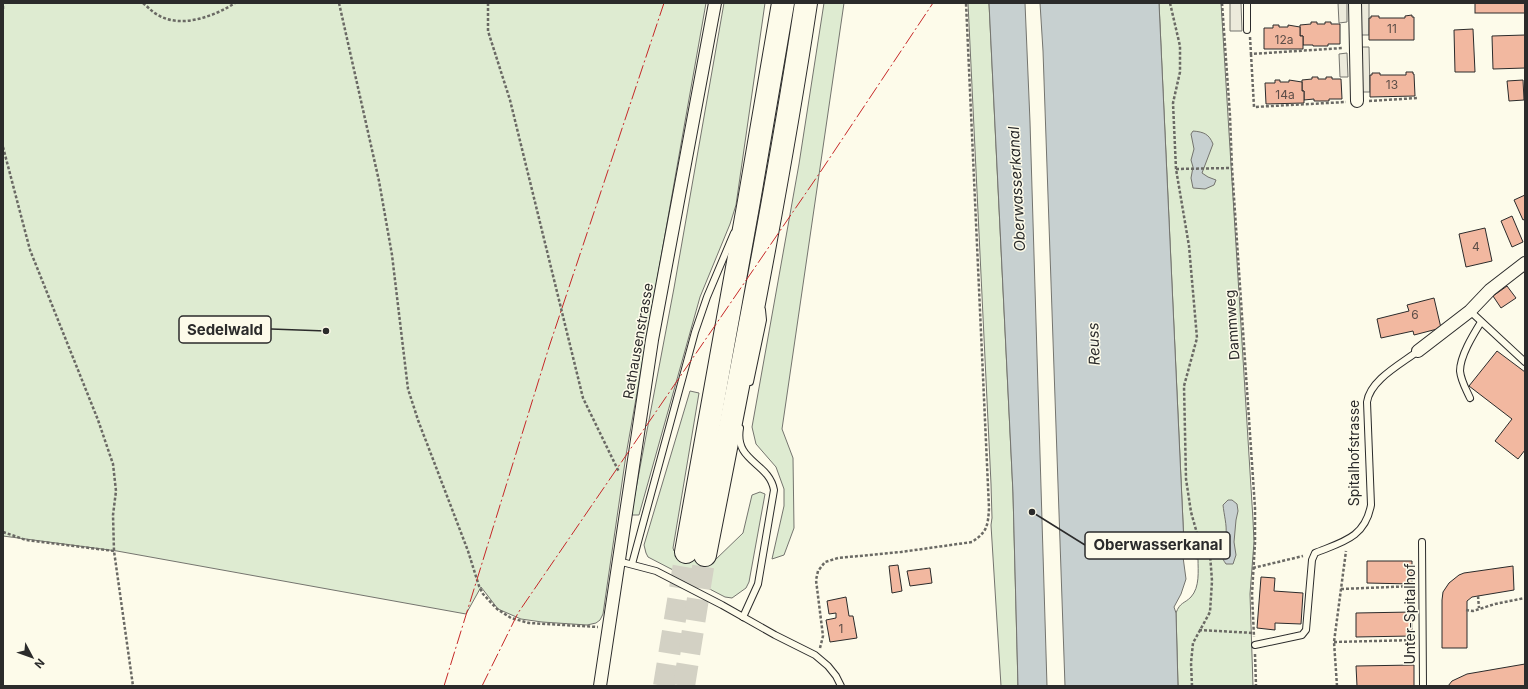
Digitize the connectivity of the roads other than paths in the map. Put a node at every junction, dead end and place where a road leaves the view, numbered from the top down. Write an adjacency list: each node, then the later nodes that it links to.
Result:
1 (715, 3): 19 (street, Rathausenstrasse)
2 (783, 3): 8 (highway)
3 (806, 3): 10 (highway)
4 (1247, 3): 6 (lane)
5 (1355, 3): 7 (street)
6 (1247, 30)
7 (1357, 101)
8 (750, 201): 10 (highway); 20 (lane)
9 (1525, 263): 11 (street, Spitalhofstrasse)
10 (758, 283): 15 (lane)
11 (1470, 311): 12 (lane); 13 (street, Spitalhofstrasse)
12 (1481, 322): 14 (lane); 16 (lane)
13 (1418, 352): 22 (lane, Spitalhofstrasse)
14 (1525, 362)
15 (749, 386)
16 (1470, 398)
17 (741, 423): 21 (lane)
18 (1422, 542): 25 (lane, Unter-Spitalhof)
19 (618, 561): 20 (lane); 23 (street, Rathausenstrasse)
20 (632, 564): 21 (lane)
21 (744, 617): 24 (lane)
22 (1254, 645)
23 (600, 686)
24 (840, 686)
25 (1423, 686)

